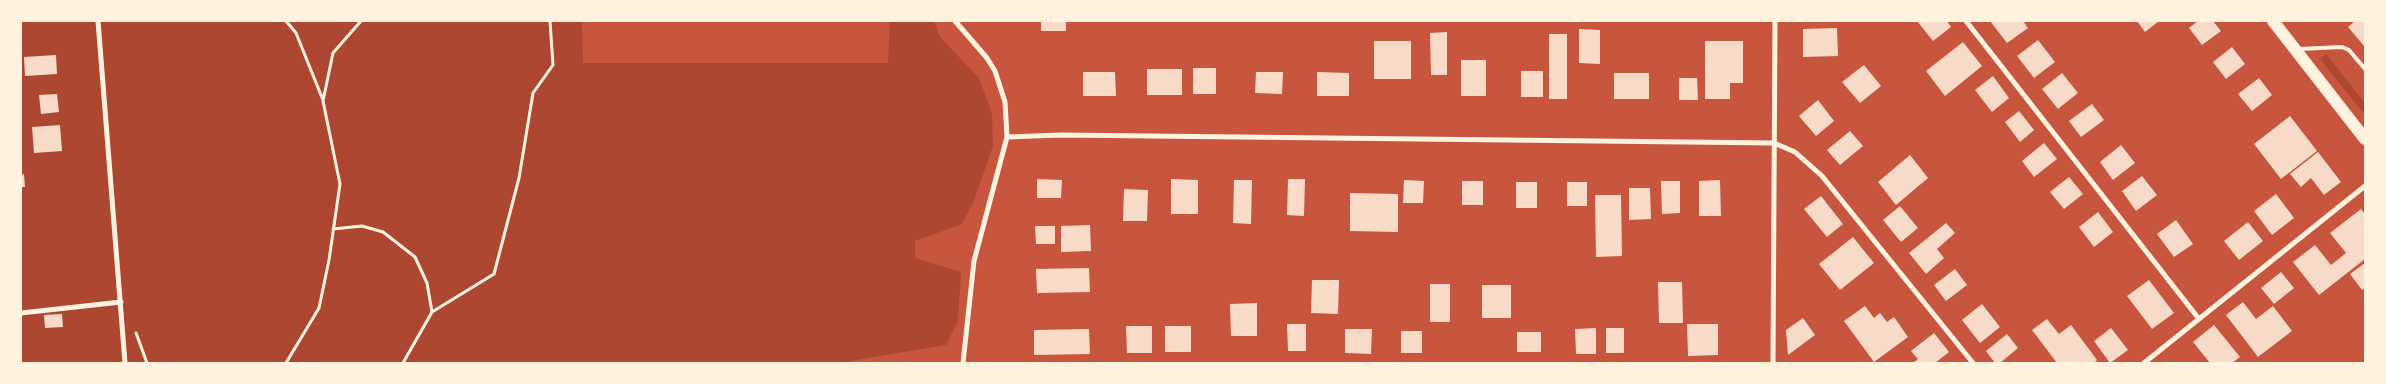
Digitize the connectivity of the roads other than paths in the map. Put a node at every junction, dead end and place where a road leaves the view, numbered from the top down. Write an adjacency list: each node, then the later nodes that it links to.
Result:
1 (98, 21): 12 (street)
2 (954, 21): 8 (street)
3 (1776, 21): 10 (street)
4 (1966, 21): 14 (street)
5 (2273, 21): 6 (main road)
6 (2294, 49): 7 (lane); 9 (main road)
7 (2365, 69)
8 (1007, 137): 10 (street); 16 (street)
9 (2365, 139)
10 (1774, 143): 17 (street); 18 (street)
11 (2365, 186): 14 (street)
12 (121, 302): 13 (street); 15 (street)
13 (21, 312)
14 (2199, 319): 19 (street)
15 (126, 363)
16 (963, 363)
17 (1773, 363)
18 (1973, 363)
19 (2144, 363)

